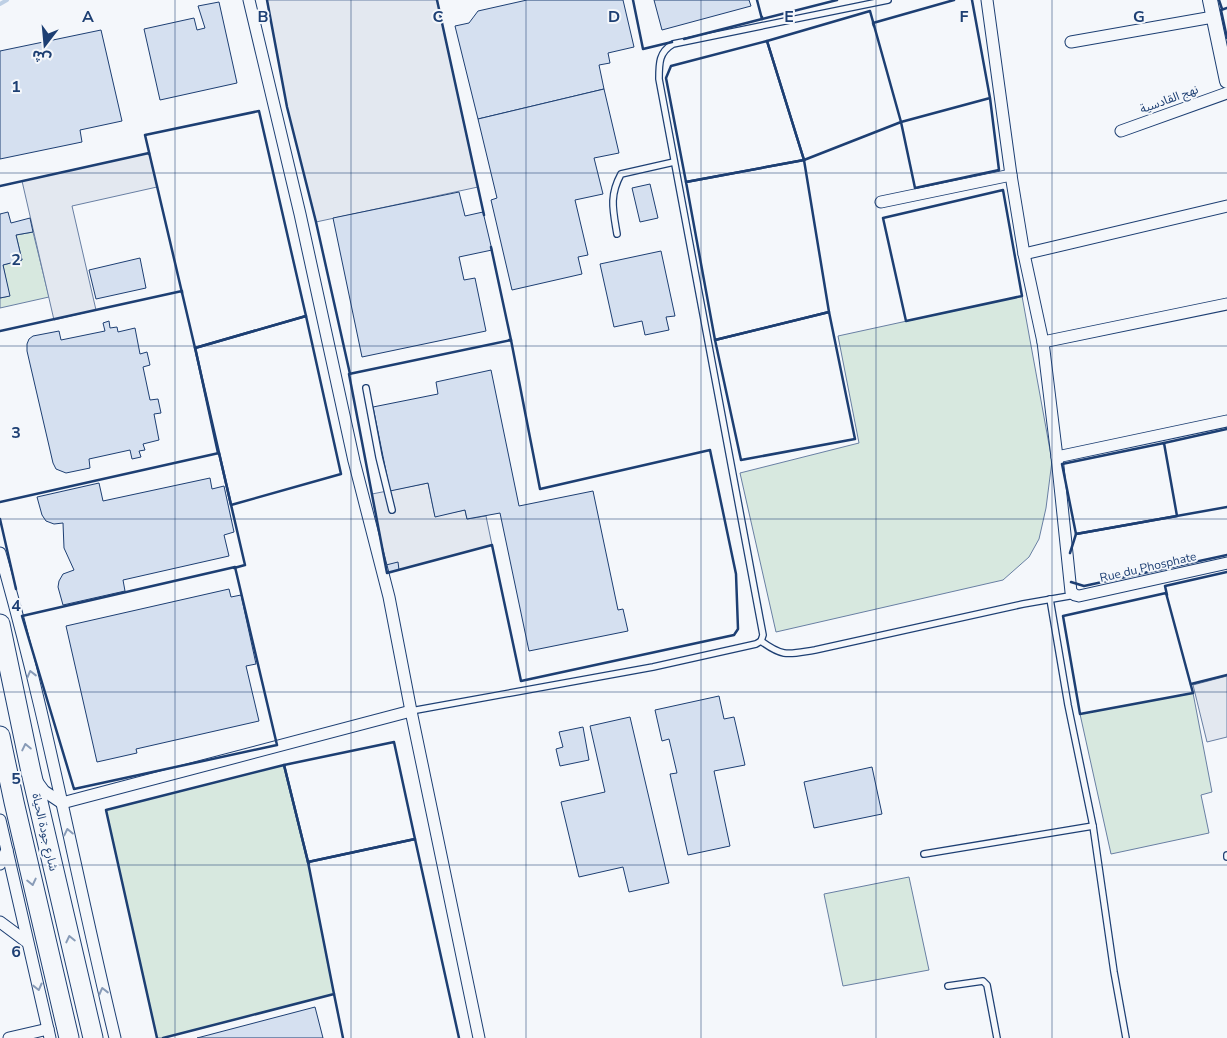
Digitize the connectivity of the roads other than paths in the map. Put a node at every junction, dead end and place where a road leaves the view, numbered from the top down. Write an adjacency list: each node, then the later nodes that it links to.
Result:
1 (249, 0): 29 (street)
2 (888, 0): 11 (lane)
3 (987, 0): 12 (street)
4 (1210, 0): 5 (street)
5 (1213, 17): 6 (street); 7 (street)
6 (1072, 42)
7 (1225, 60): 8 (street)
8 (1227, 80)
9 (1227, 93): 10 (street, نهج القادسية)
10 (1121, 131)
11 (674, 162): 15 (lane); 28 (lane)
12 (1011, 174): 13 (street); 16 (street)
13 (881, 202)
14 (1227, 206): 16 (street)
15 (617, 234)
16 (1024, 254): 18 (street)
17 (1227, 304): 18 (street)
18 (1043, 342): 21 (street)
19 (366, 388): 22 (lane)
20 (1227, 421): 21 (street)
21 (1057, 458): 25 (street)
22 (392, 510)
23 (0, 553): 34 (street, one-way to 23)
24 (1227, 563): 25 (street, Rue du Phosphate)
25 (1075, 595): 26 (lane)
26 (1050, 599): 28 (lane); 36 (lane)
27 (0, 624): 32 (highway, شارع جودة الحياة, one-way to 27)
28 (761, 641): 29 (lane)
29 (411, 711): 34 (street); 48 (street)
30 (0, 736): 33 (highway, شارع جودة الحياة)
31 (0, 759): 33 (highway)
32 (31, 772): 34 (street); 46 (highway, شارع جودة الحياة, one-way to 32)
33 (10, 783): 45 (highway, شارع جودة الحياة, one-way to 45)
34 (62, 803): 47 (street, one-way to 34)
35 (0, 820): 37 (street)
36 (1093, 826): 38 (lane); 50 (lane)
37 (7, 850): 39 (street); 41 (street)
38 (924, 854)
39 (0, 864)
40 (0, 922): 41 (street)
41 (27, 942): 43 (street, one-way to 43)
42 (948, 986): 49 (lane)
43 (49, 1034): 44 (street)
44 (9, 1038)
45 (69, 1038)
46 (93, 1038)
47 (115, 1038)
48 (479, 1038)
49 (997, 1038)
50 (1126, 1038)

